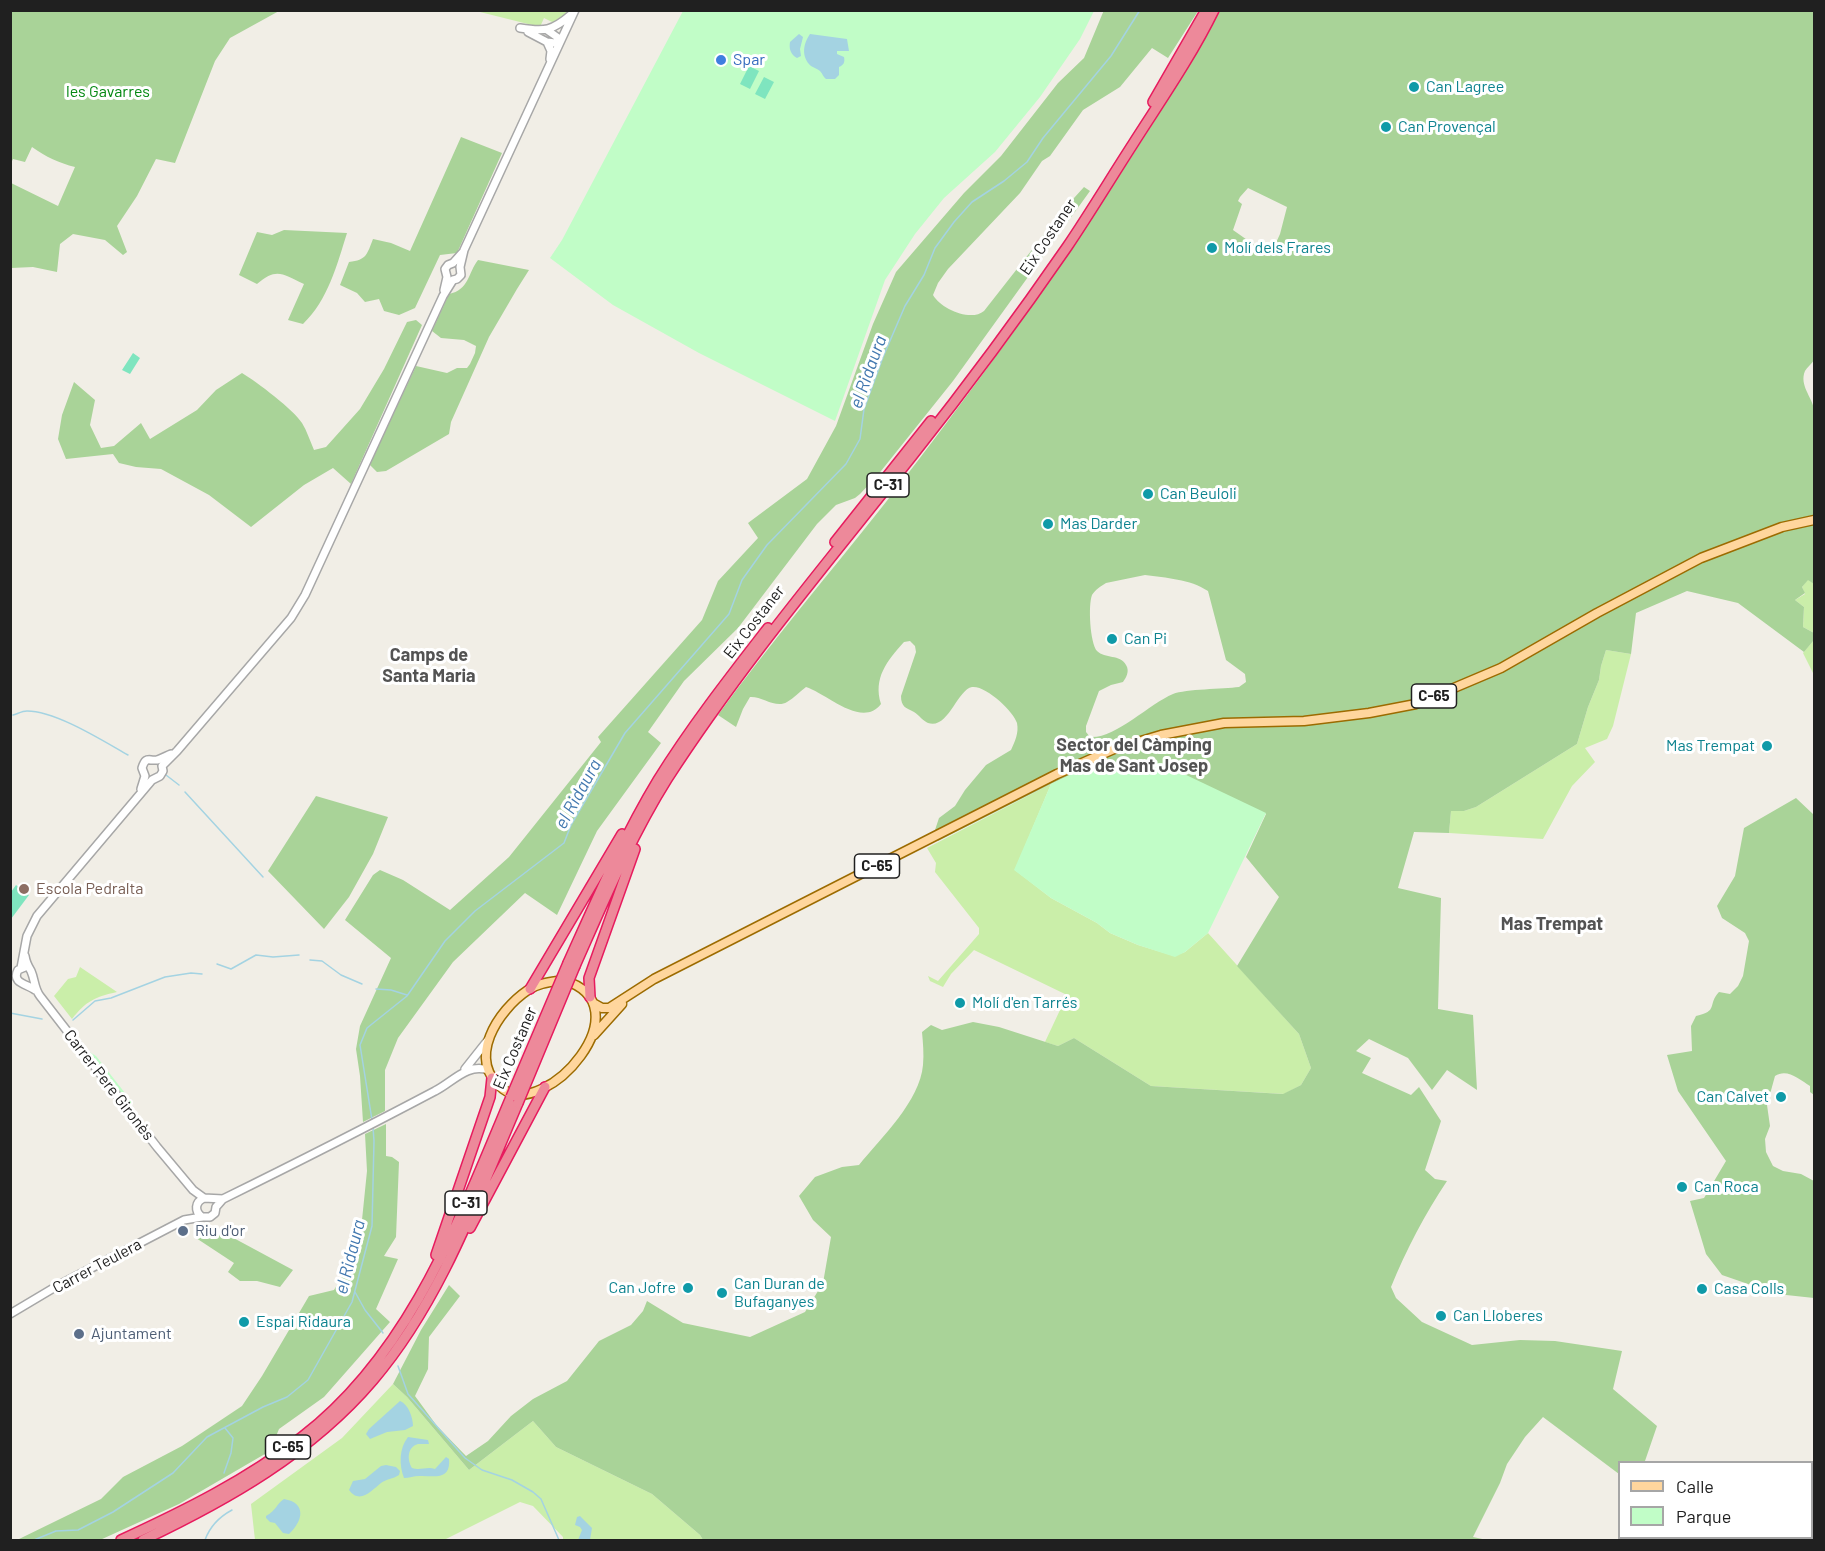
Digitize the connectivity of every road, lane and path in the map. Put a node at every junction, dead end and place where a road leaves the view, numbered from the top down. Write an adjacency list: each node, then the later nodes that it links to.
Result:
1 (1206, 10): 13 (highway, Eix Costaner / C-31)
2 (1214, 10): 13 (highway, Eix Costaner / C-31)
3 (574, 11): 4 (street); 5 (street)
4 (547, 30): 5 (street); 6 (street)
5 (560, 41): 6 (street); 7 (street)
6 (548, 42): 7 (street)
7 (550, 61): 8 (street)
8 (457, 265): 9 (street); 9 (street)
9 (450, 279): 11 (street)
10 (1815, 520): 18 (main road, C-65)
11 (160, 763): 12 (street); 12 (street)
12 (148, 778): 14 (street)
13 (653, 797): 17 (highway); 20 (highway); 31 (highway, Eix Costaner / C-31, bridge)
14 (25, 968): 15 (street); 16 (street)
15 (32, 977): 16 (street); 19 (street, Carrer Pere Gironès)
16 (25, 984): 19 (street)
17 (530, 989): 20 (main road, C-65); 21 (main road, C-65)
18 (639, 989): 20 (main road, C-65); 22 (main road, C-65)
19 (35, 990): 26 (street, Carrer Pere Gironès)
20 (592, 1000): 22 (main road, C-65)
21 (489, 1038): 23 (main road, C-65); 24 (street)
22 (590, 1040): 25 (main road, C-65)
23 (490, 1074): 24 (street); 25 (main road, C-65); 31 (highway, C-65)
24 (458, 1077): 27 (street)
25 (545, 1087): 31 (highway, C-65)
26 (193, 1190): 27 (street, Carrer Pere Gironès); 28 (street, Carrer Pere Gironès)
27 (211, 1202): 28 (street); 29 (street)
28 (197, 1205): 29 (street); 30 (street, Carrer Teulera)
29 (202, 1217): 30 (street, Carrer Teulera)
30 (184, 1220): 32 (street, Carrer Teulera)
31 (420, 1305): 33 (highway, C-65); 34 (highway, C-65)
32 (10, 1314)
33 (121, 1540)
34 (143, 1540)

